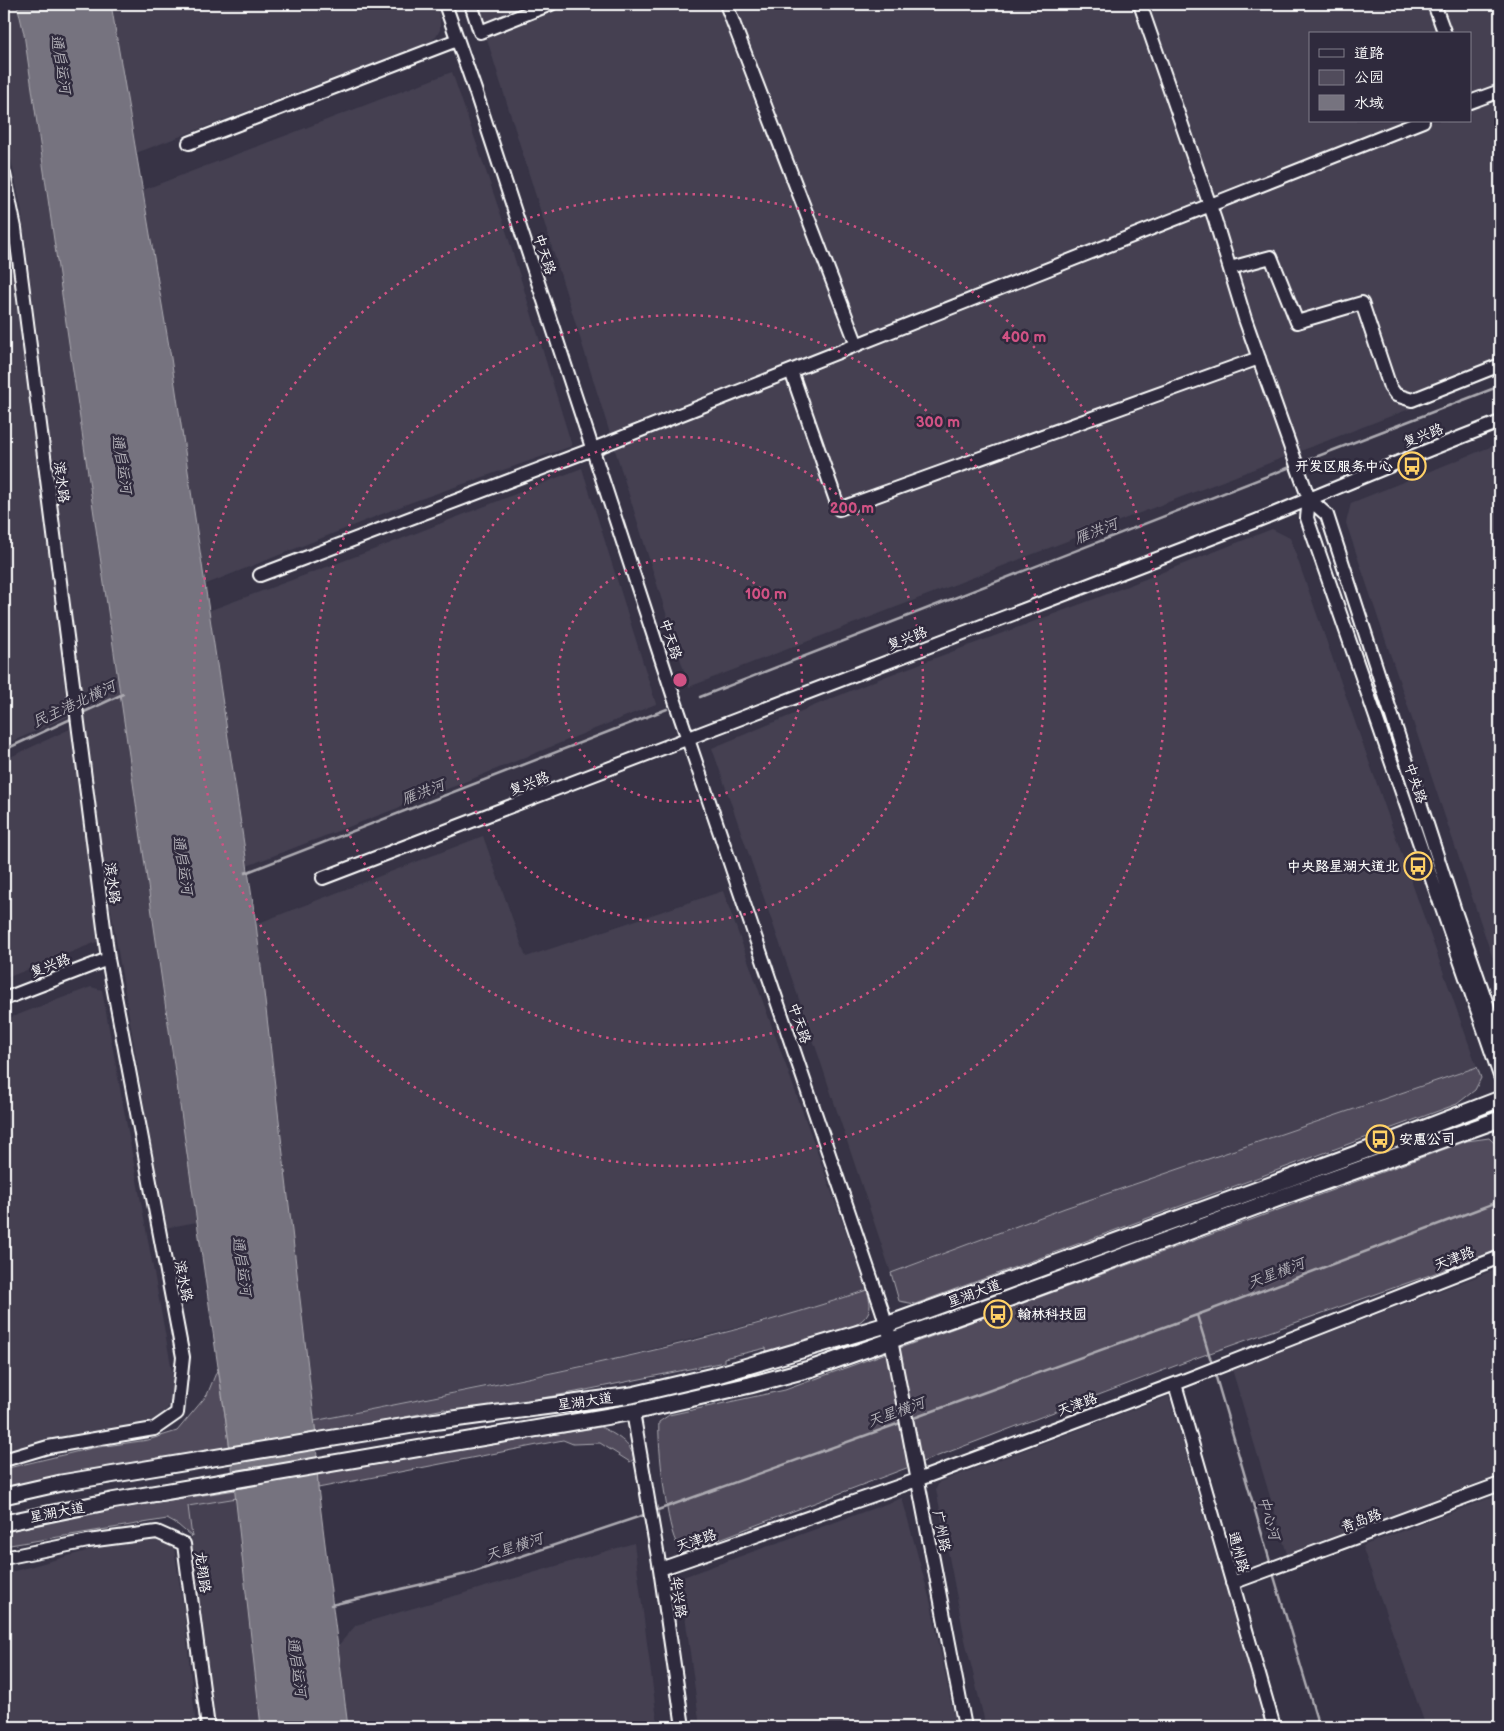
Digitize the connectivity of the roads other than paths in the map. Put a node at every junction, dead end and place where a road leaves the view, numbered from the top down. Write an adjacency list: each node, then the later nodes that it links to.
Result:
1 (445, 4): 8 (street, 中天路)
2 (471, 4): 3 (street)
3 (551, 4)
4 (726, 4): 17 (street)
5 (1140, 4): 14 (street)
6 (1434, 4): 7 (street)
7 (1445, 32)
8 (457, 40): 12 (street); 22 (street, 中天路)
9 (1500, 91): 10 (street)
10 (1472, 101)
11 (1420, 122): 14 (street)
12 (189, 143)
13 (4, 174): 15 (street, 滨水路)
14 (1210, 206): 16 (street); 17 (street)
15 (7, 211): 27 (street, 滨水路)
16 (1230, 268): 18 (street); 19 (street)
17 (858, 344): 20 (street)
18 (1259, 358): 20 (street); 23 (street)
19 (1500, 365)
20 (791, 371): 22 (street)
21 (1500, 422): 23 (street, 复兴路)
22 (592, 449): 24 (street); 25 (street, 中天路)
23 (1309, 499): 25 (street, 复兴路); 29 (street); 30 (street, 中央路)
24 (260, 575)
25 (688, 738): 26 (street, 复兴路); 34 (street, 中天路)
26 (323, 878)
27 (108, 959): 28 (street, 复兴路); 38 (street, 滨水路)
28 (4, 999)
29 (1500, 1042)
30 (1500, 1076)
31 (1500, 1099): 34 (main road, 星湖大道)
32 (1500, 1119): 35 (main road, 星湖大道)
33 (1500, 1257): 36 (street, 天津路)
34 (886, 1325): 35 (street, 中天路); 41 (main road, 星湖大道)
35 (891, 1340): 37 (main road, 星湖大道); 39 (street, 广州路)
36 (1175, 1384): 39 (street, 天津路); 45 (street, 通州路)
37 (633, 1412): 42 (main road, 星湖大道); 44 (street, 华兴路)
38 (4, 1460)
39 (917, 1480): 44 (street, 天津路); 48 (street, 广州路)
40 (1500, 1484): 45 (street, 青岛路)
41 (4, 1496)
42 (4, 1523)
43 (4, 1558): 46 (street, 龙翔路)
44 (660, 1569): 47 (street, 华兴路)
45 (1232, 1583): 49 (street, 通州路)
46 (208, 1727)
47 (683, 1727)
48 (965, 1727)
49 (1274, 1727)

